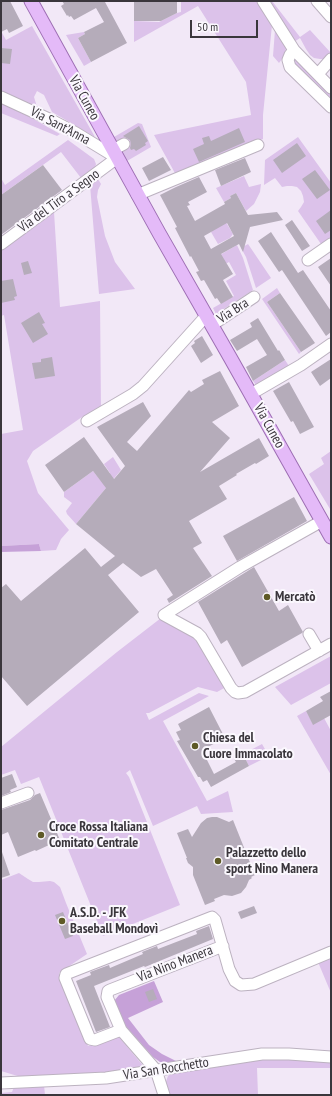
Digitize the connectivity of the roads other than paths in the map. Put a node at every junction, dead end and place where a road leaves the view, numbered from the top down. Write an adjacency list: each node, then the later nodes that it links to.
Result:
1 (31, 1): 13 (main road, Via Cuneo)
2 (263, 1): 5 (street)
3 (317, 1): 4 (street)
4 (331, 17)
5 (294, 50): 7 (street); 10 (street)
6 (331, 59): 7 (street)
7 (318, 74): 8 (street)
8 (331, 88)
9 (1, 97): 13 (street, Via Sant'Anna)
10 (331, 107)
11 (124, 144): 13 (street, Via del Tiro a Segno)
12 (258, 145): 14 (street)
13 (115, 154): 14 (main road, Via Cuneo); 15 (street, Via del Tiro a Segno)
14 (137, 194): 19 (main road, Via Cuneo)
15 (1, 244)
16 (331, 244): 17 (street)
17 (308, 260)
18 (254, 297): 19 (street, Via Bra)
19 (209, 320): 21 (main road, Via Cuneo); 22 (street)
20 (331, 344): 21 (street)
21 (251, 394): 23 (main road, Via Cuneo)
22 (87, 420)
23 (322, 521): 24 (main road, Via Cuneo); 27 (street)
24 (331, 537)
25 (309, 634): 27 (street)
26 (331, 644): 27 (street)
27 (319, 651)
28 (28, 793): 29 (street)
29 (1, 803)
30 (222, 946): 31 (street, Via Nino Manera); 32 (street, Via Nino Manera); 32 (street)
31 (331, 952)
32 (120, 1030): 34 (street, Via Nino Manera)
33 (331, 1056): 34 (street, Via San Rocchetto)
34 (156, 1070): 35 (street, Via San Rocchetto); 36 (street)
35 (1, 1083)
36 (164, 1095)

